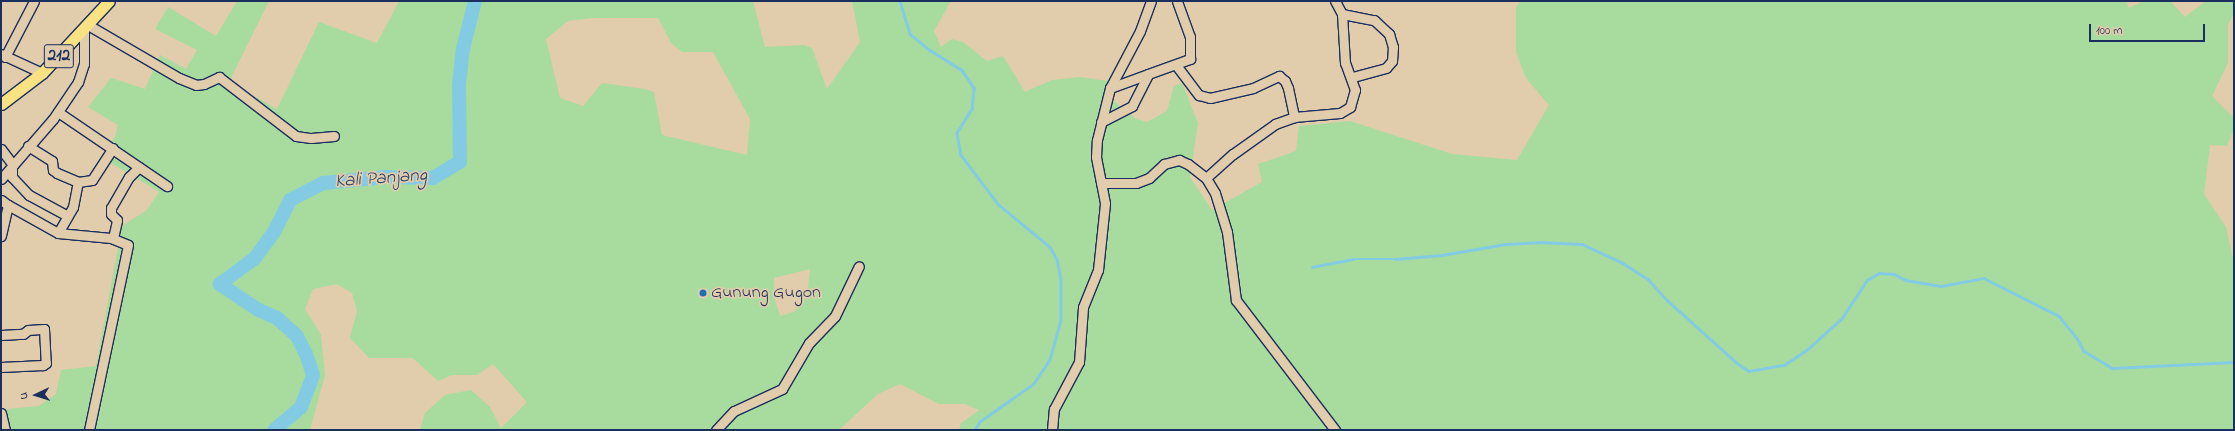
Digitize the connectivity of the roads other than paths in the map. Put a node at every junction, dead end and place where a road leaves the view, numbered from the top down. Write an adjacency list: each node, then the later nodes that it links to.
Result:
1 (34, 1): 8 (street)
2 (109, 1): 7 (main road, 212)
3 (1151, 1): 13 (street)
4 (1177, 1): 9 (street)
5 (1335, 1): 6 (street)
6 (1342, 14): 12 (street); 12 (street)
7 (86, 27): 10 (main road, 212); 15 (street); 18 (street)
8 (3, 56): 10 (street)
9 (1176, 65): 11 (street); 16 (street)
10 (42, 73): 14 (main road, 212)
11 (1148, 74): 13 (street); 17 (street)
12 (1352, 77): 16 (street)
13 (1110, 88): 17 (street)
14 (1, 104)
15 (58, 112): 19 (street); 20 (street)
16 (1294, 118): 24 (street)
17 (1101, 122): 27 (street)
18 (334, 136)
19 (28, 146): 22 (street); 26 (street)
20 (113, 148): 23 (street); 26 (street)
21 (1, 149): 22 (street)
22 (12, 165): 25 (street); 30 (street)
23 (139, 167): 28 (street); 33 (street)
24 (1206, 178): 27 (street); 42 (street)
25 (1, 179)
26 (78, 182): 30 (street)
27 (1101, 183): 41 (street)
28 (167, 186)
29 (4, 203): 31 (street); 32 (street)
30 (66, 215): 31 (street)
31 (58, 233): 33 (street)
32 (1, 236)
33 (113, 238): 39 (street)
34 (859, 266): 40 (street)
35 (1, 335): 36 (street)
36 (1, 367)
37 (1, 414): 38 (street)
38 (5, 430)
39 (89, 430)
40 (716, 430)
41 (1052, 430)
42 (1335, 430)

